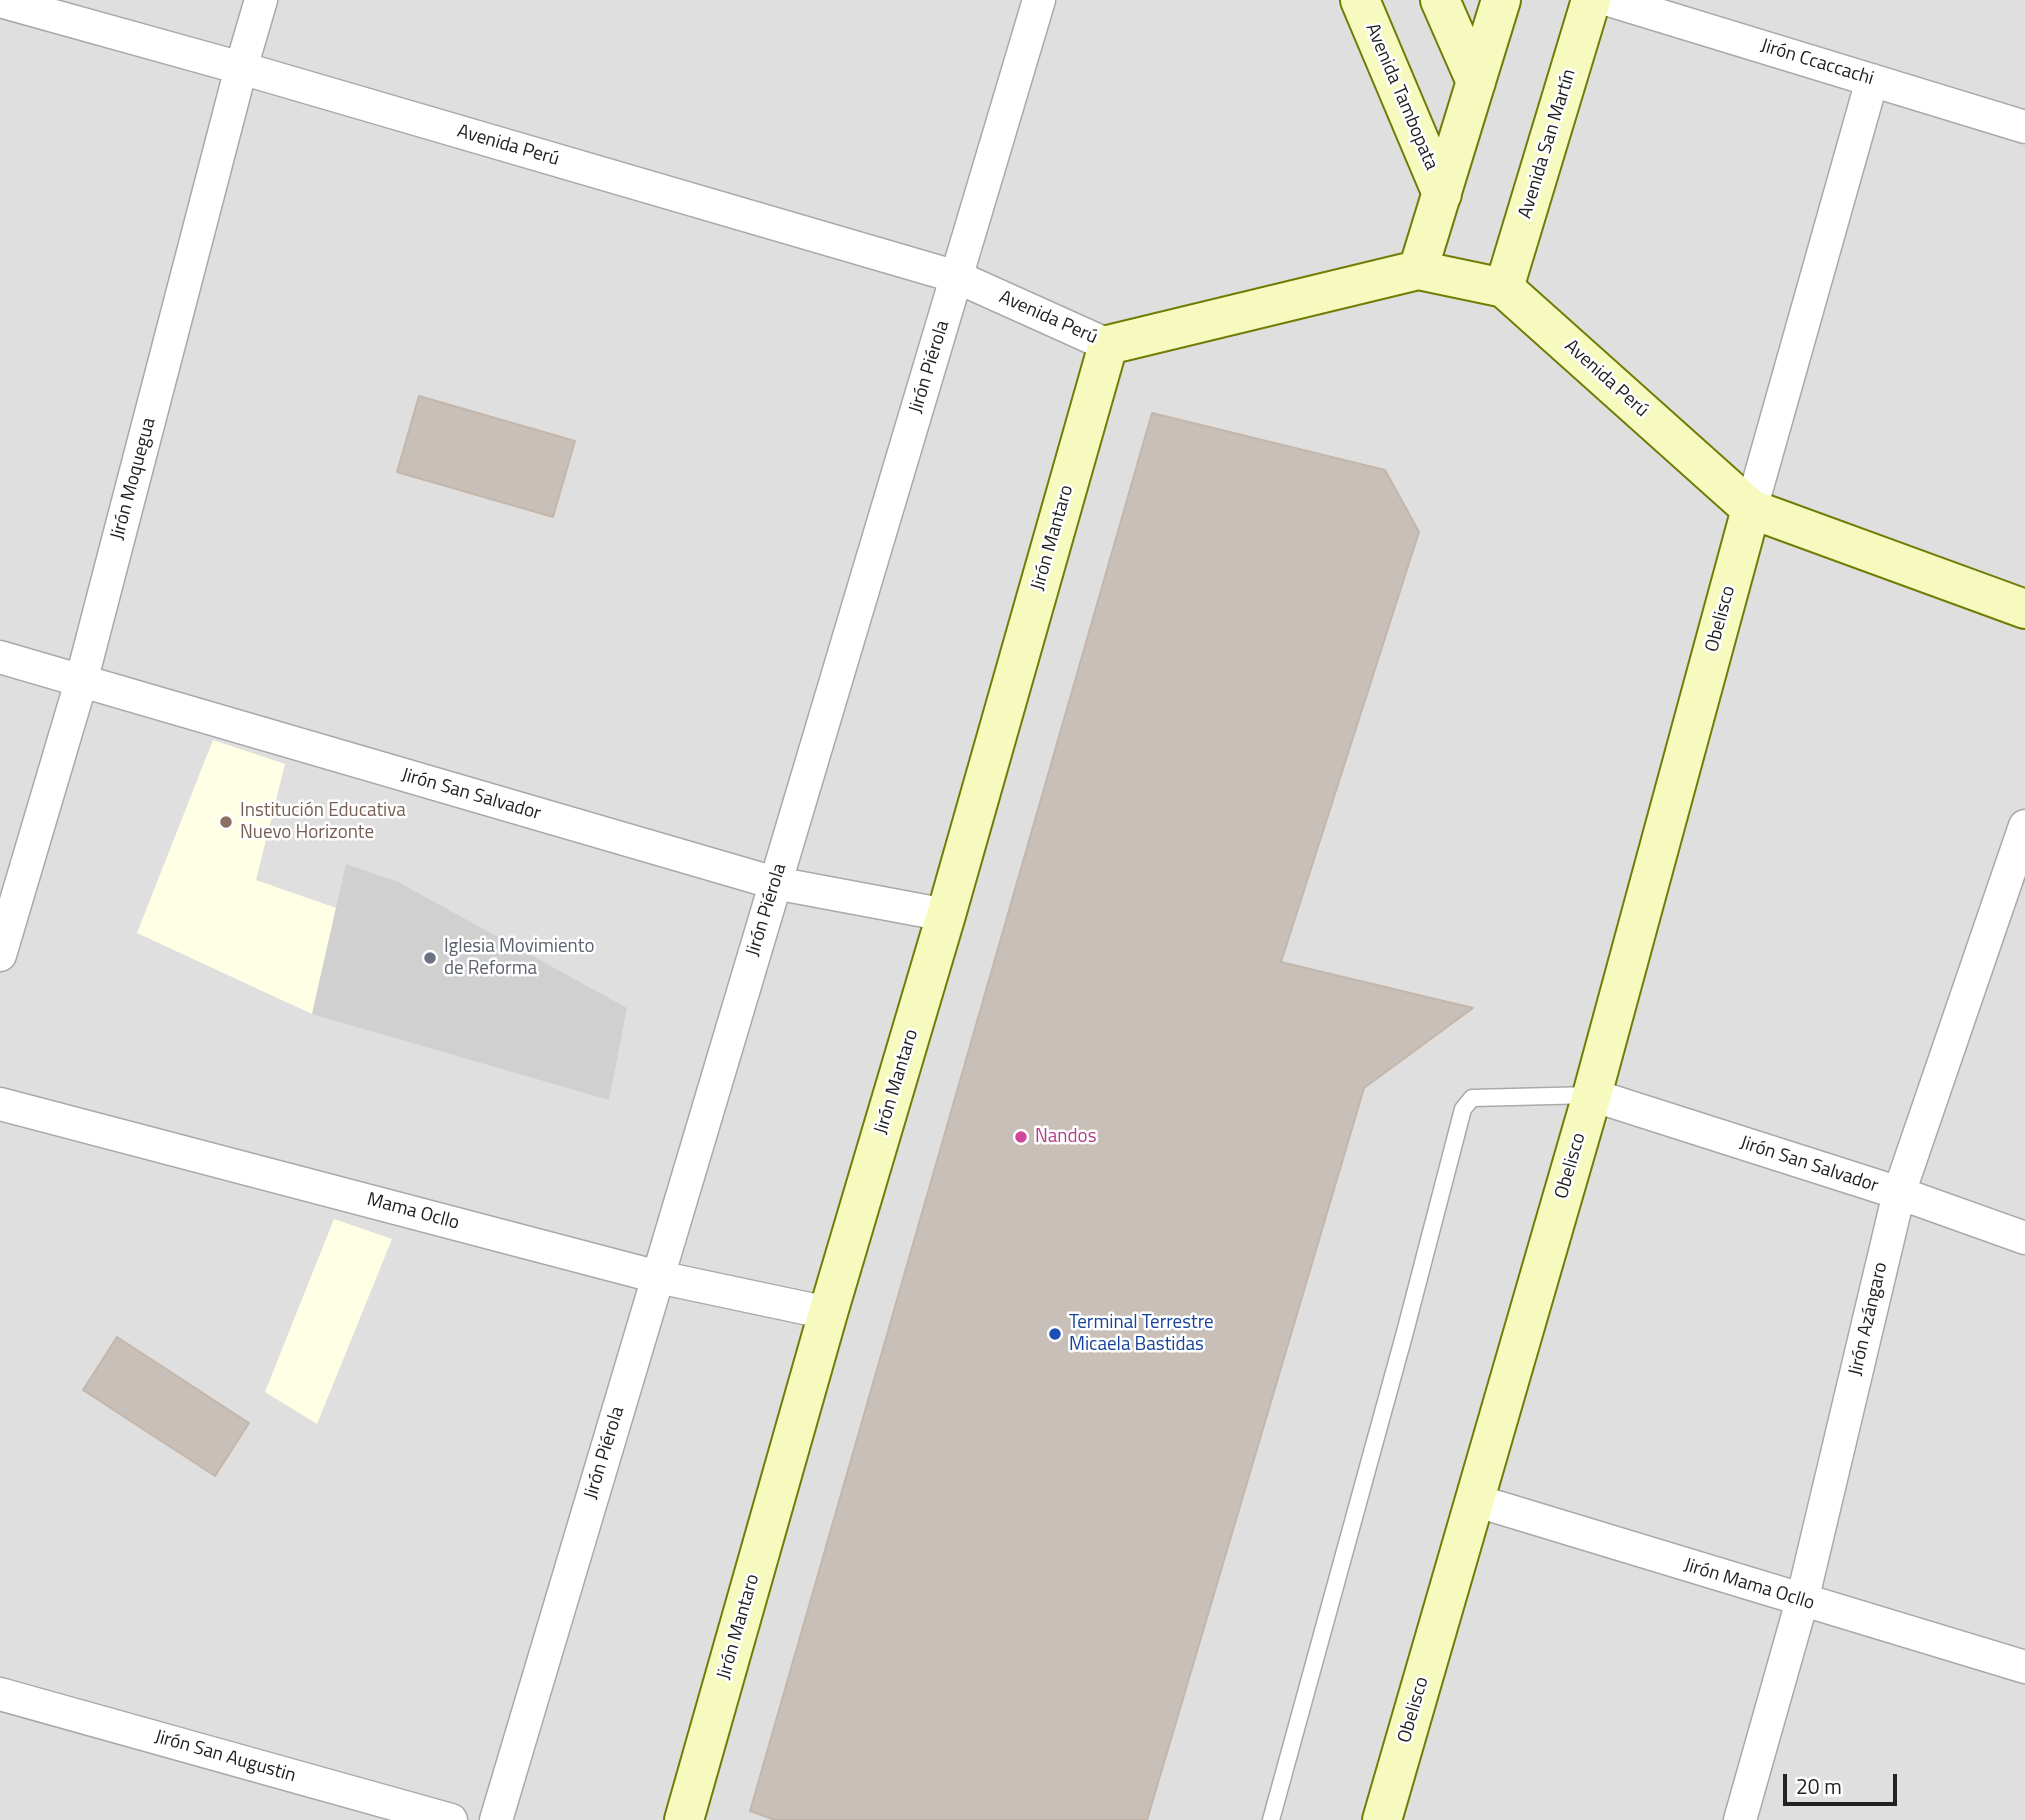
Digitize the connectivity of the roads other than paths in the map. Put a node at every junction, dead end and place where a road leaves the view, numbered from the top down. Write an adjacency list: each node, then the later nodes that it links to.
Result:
1 (261, 0): 9 (street, Jirón Moquegua)
2 (1039, 0): 15 (street, Jirón Piérola)
3 (1360, 0): 13 (main road, Avenida Tambopata)
4 (1440, 0): 11 (main road)
5 (1501, 0): 11 (main road)
6 (1591, 0): 16 (main road, Avenida San Martín)
7 (1609, 0): 10 (street, Jirón Ccaccachi)
8 (0, 1): 9 (street, Avenida Perú)
9 (241, 68): 15 (street, Avenida Perú); 21 (street, Jirón Moquegua)
10 (1872, 80): 12 (street, Jirón Ccaccachi); 18 (street)
11 (1476, 82): 13 (main road)
12 (2025, 127)
13 (1442, 194): 14 (main road)
14 (1418, 270): 16 (main road, Avenida Perú); 17 (main road, Avenida Perú)
15 (957, 277): 17 (street, Avenida Perú); 23 (street, Jirón Piérola)
16 (1504, 288): 18 (main road, Avenida Perú)
17 (1108, 345): 24 (main road, Jirón Mantaro)
18 (1751, 509): 19 (main road, Avenida Perú); 26 (main road, Obelisco)
19 (2025, 609)
20 (0, 657): 21 (street, Jirón San Salvador)
21 (81, 681): 23 (street, Jirón San Salvador); 25 (street, Jirón Moquegua)
22 (2025, 826): 28 (street, Jirón Azángaro)
23 (775, 883): 24 (street, Jirón San Salvador); 30 (street, Jirón Piérola)
24 (946, 915): 31 (main road, Jirón Mantaro)
25 (0, 956)
26 (1591, 1096): 28 (street, Jirón San Salvador); 32 (main road, Obelisco); 39 (lane)
27 (0, 1104): 30 (street, Mama Ocllo)
28 (1899, 1194): 29 (street, Jirón San Salvador); 33 (street, Jirón Azángaro)
29 (2025, 1238)
30 (658, 1277): 31 (street, Mama Ocllo); 37 (street, Jirón Piérola)
31 (828, 1313): 38 (main road, Jirón Mantaro)
32 (1474, 1500): 33 (street, Jirón Mama Ocllo); 40 (main road, Obelisco)
33 (1802, 1601): 34 (street, Jirón Mama Ocllo); 41 (street, Jirón Azángaro)
34 (2025, 1667)
35 (0, 1694): 36 (street, Jirón San Augustin)
36 (451, 1820)
37 (496, 1820)
38 (684, 1820)
39 (1271, 1820)
40 (1382, 1820)
41 (1740, 1820)

